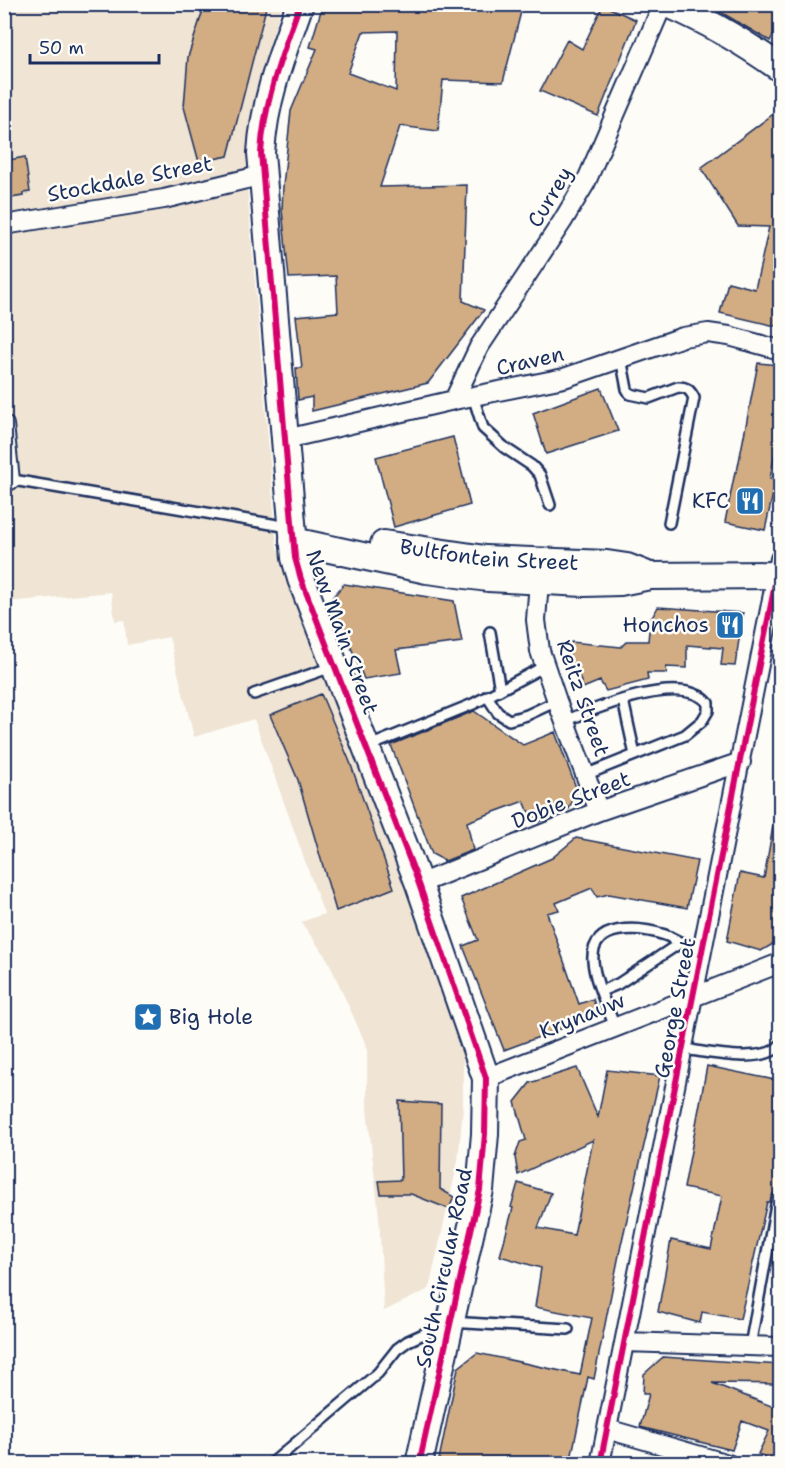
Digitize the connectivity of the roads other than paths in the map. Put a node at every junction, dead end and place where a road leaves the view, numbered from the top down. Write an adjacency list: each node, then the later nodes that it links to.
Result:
1 (300, 4): 5 (street, New Main Street)
2 (663, 4): 10 (street, Currey)
3 (668, 4): 4 (street)
4 (780, 68)
5 (263, 175): 6 (street, Stockdale Street); 12 (street, New Main Street)
6 (4, 225)
7 (780, 350): 8 (street, Craven)
8 (621, 358): 9 (street, Craven); 15 (lane)
9 (473, 396): 10 (street, Craven); 14 (lane)
10 (454, 400): 12 (street, Craven)
11 (4, 425): 13 (street)
12 (286, 439): 16 (street, New Main Street)
13 (7, 480): 16 (lane)
14 (550, 505)
15 (669, 523)
16 (293, 535): 18 (street, Bultfontein Street); 21 (street, New Main Street)
17 (779, 570): 18 (street, Bultfontein Street); 30 (street, George Street)
18 (540, 571): 20 (street, Reitz Street)
19 (490, 632): 22 (lane)
20 (545, 666): 22 (lane); 26 (street, Reitz Street)
21 (335, 667): 23 (lane); 28 (street, New Main Street)
22 (500, 690): 24 (lane)
23 (254, 694)
24 (487, 696): 26 (lane); 28 (lane)
25 (623, 700): 27 (lane); 29 (lane); 29 (lane)
26 (557, 701): 27 (street, Reitz Street)
27 (565, 721): 31 (street, Reitz Street)
28 (366, 748): 33 (street, New Main Street)
29 (635, 755): 31 (lane)
30 (741, 762): 32 (street, Dobie Street); 35 (street, George Street)
31 (585, 775): 32 (street, Reitz Street)
32 (599, 811): 33 (street, Dobie Street)
33 (419, 884): 42 (street, New Main Street)
34 (680, 942): 35 (lane); 37 (lane); 37 (lane)
35 (704, 950): 38 (street, George Street)
36 (780, 963): 38 (street, Krynauw)
37 (601, 991): 39 (lane)
38 (695, 995): 39 (street, Krynauw); 41 (street, George Street)
39 (615, 1027): 42 (street, Krynauw)
40 (780, 1045): 41 (lane)
41 (684, 1048): 46 (street, George Street)
42 (486, 1078): 44 (street, South Circular Road)
43 (777, 1199): 47 (lane)
44 (450, 1322): 45 (lane); 50 (lane); 51 (street, South Circular Road)
45 (568, 1329)
46 (625, 1341): 47 (street); 49 (street, George Street)
47 (750, 1346): 48 (street)
48 (780, 1347)
49 (607, 1429): 52 (street, George Street); 53 (street)
50 (271, 1464)
51 (419, 1464)
52 (600, 1464)
53 (728, 1464)

